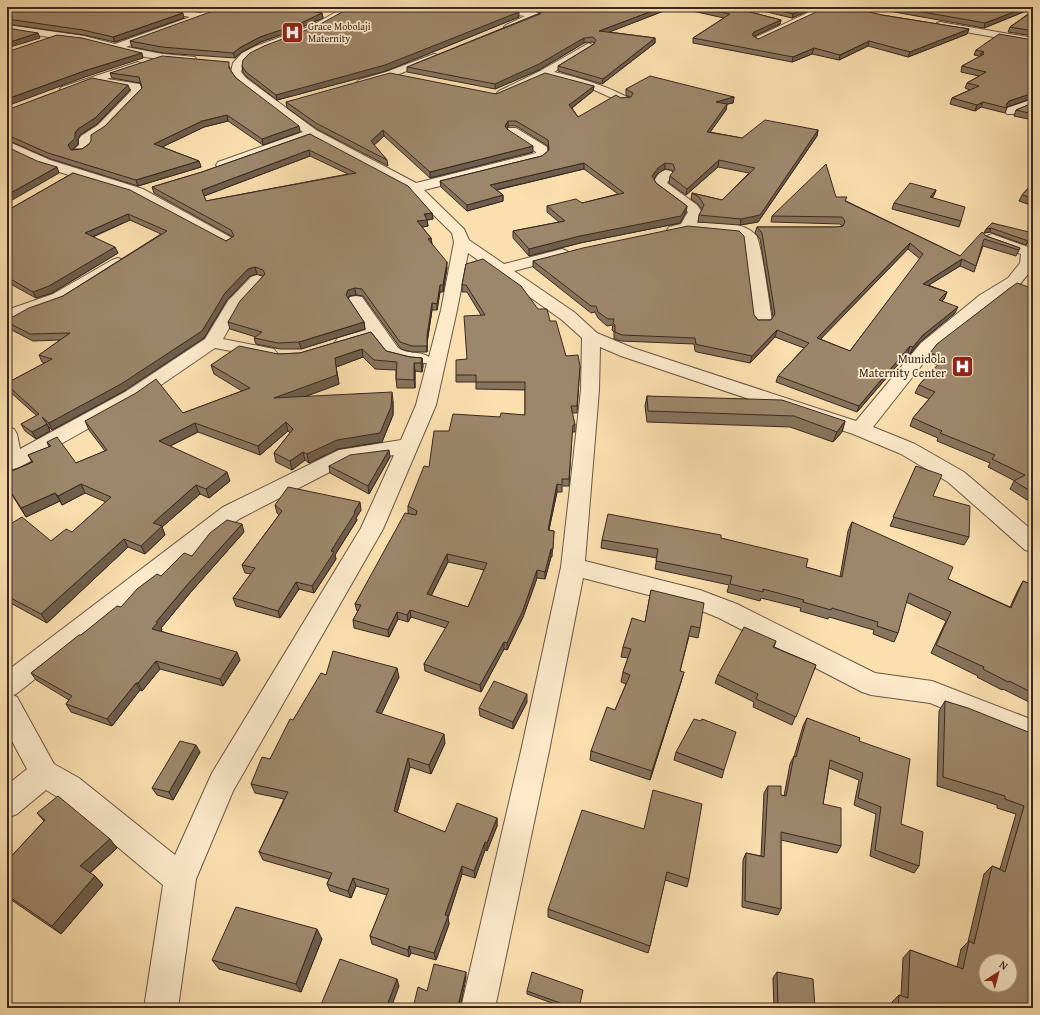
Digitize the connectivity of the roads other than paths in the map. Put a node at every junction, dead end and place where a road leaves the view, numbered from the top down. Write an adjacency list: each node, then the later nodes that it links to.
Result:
1 (150, 7): 8 (street)
2 (225, 7): 8 (street)
3 (482, 7): 13 (street)
4 (827, 7): 10 (street)
5 (1025, 7): 6 (street)
6 (1033, 8)
7 (337, 12): 34 (street)
8 (200, 15): 19 (street)
9 (778, 20): 10 (street)
10 (791, 23): 15 (street)
11 (927, 23): 16 (street)
12 (7, 28): 14 (street)
13 (500, 30)
14 (58, 36): 17 (street); 19 (street)
15 (758, 40)
16 (1033, 41)
17 (38, 43)
18 (589, 46): 23 (street)
19 (116, 47): 21 (street)
20 (444, 53): 24 (street)
21 (163, 57): 22 (street); 26 (street)
22 (200, 60)
23 (544, 73): 29 (street); 30 (street)
24 (390, 74): 25 (street); 27 (street)
25 (413, 79)
26 (90, 80): 28 (street); 36 (street)
27 (356, 84)
28 (53, 94)
29 (492, 95)
30 (625, 100)
31 (1033, 102): 32 (street)
32 (1011, 111)
33 (512, 131): 42 (street)
34 (312, 133): 37 (street); 42 (street)
35 (7, 145): 38 (street)
36 (78, 151)
37 (213, 169)
38 (74, 172): 40 (street); 43 (street)
39 (666, 174): 44 (street)
40 (61, 180)
41 (153, 188): 43 (street)
42 (414, 188): 50 (street)
43 (138, 192): 49 (street)
44 (687, 227): 46 (street); 47 (street)
45 (761, 227): 46 (street)
46 (742, 232): 57 (street)
47 (656, 233)
48 (989, 238): 64 (street)
49 (227, 241)
50 (462, 242): 53 (street); 63 (street)
51 (573, 251): 53 (street)
52 (129, 256): 56 (street)
53 (501, 270): 59 (street)
54 (257, 280): 60 (street)
55 (356, 301): 58 (street)
56 (7, 317)
57 (763, 321)
58 (377, 332): 61 (street); 63 (street)
59 (591, 337): 64 (street); 68 (street)
60 (212, 342): 62 (street); 65 (street)
61 (332, 346)
62 (287, 356)
63 (437, 360): 66 (street)
64 (860, 429): 67 (street)
65 (7, 434)
66 (407, 446): 69 (street); 74 (street)
67 (1029, 534)
68 (573, 567): 71 (street); 76 (street)
69 (7, 686)
70 (7, 705): 72 (street)
71 (1033, 733)
72 (44, 773): 73 (street); 74 (street)
73 (7, 804)
74 (180, 879): 75 (street)
75 (162, 1008)
76 (478, 1008)

